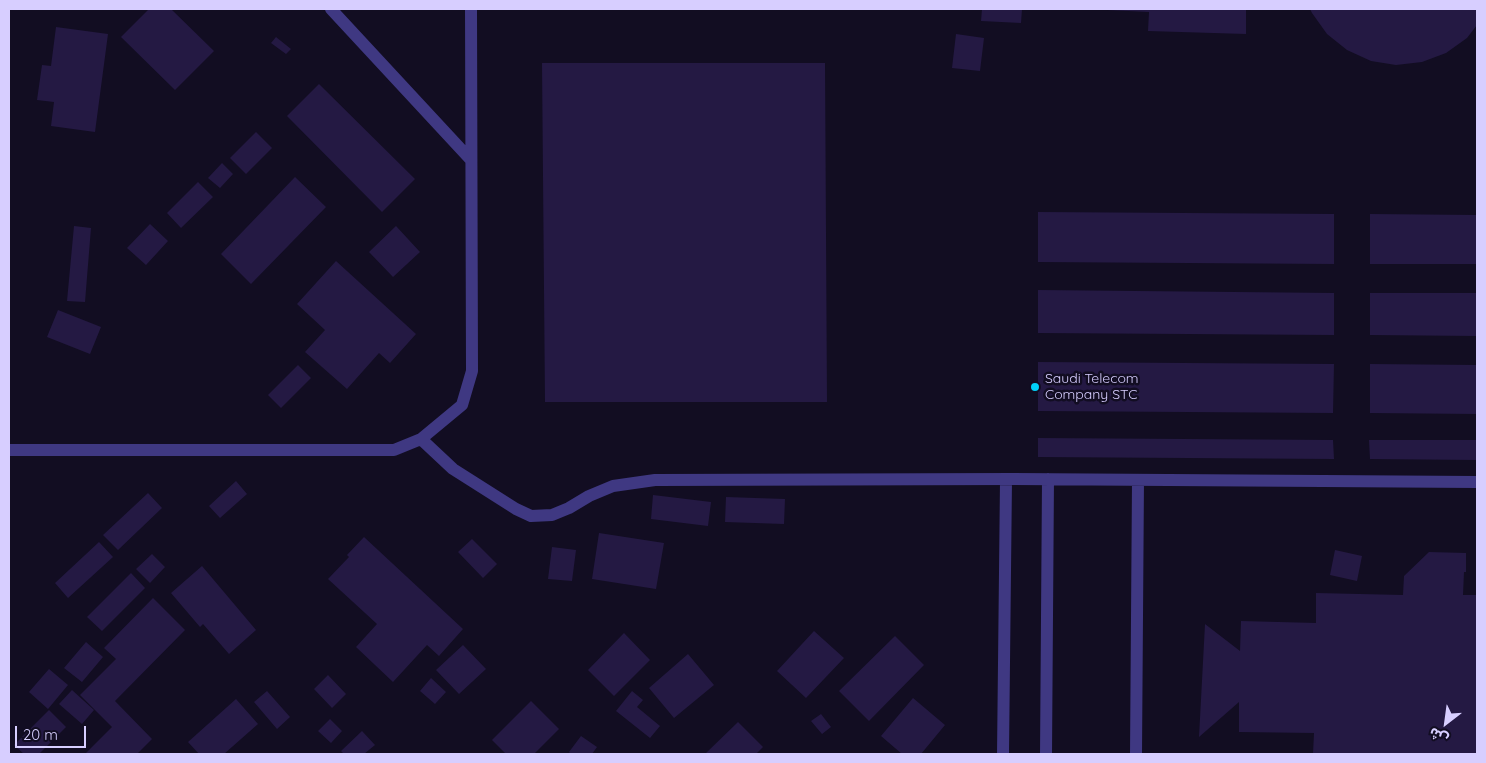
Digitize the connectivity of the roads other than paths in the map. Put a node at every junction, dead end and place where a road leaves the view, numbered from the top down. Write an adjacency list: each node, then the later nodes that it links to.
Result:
1 (331, 9): 3 (street)
2 (471, 9): 3 (street)
3 (471, 160): 4 (street)
4 (421, 439): 5 (street); 7 (street)
5 (9, 450)
6 (1048, 479): 7 (street); 8 (street); 11 (street)
7 (1006, 480): 10 (street)
8 (1138, 480): 9 (street); 12 (street)
9 (1477, 482)
10 (1004, 754)
11 (1046, 754)
12 (1136, 754)

